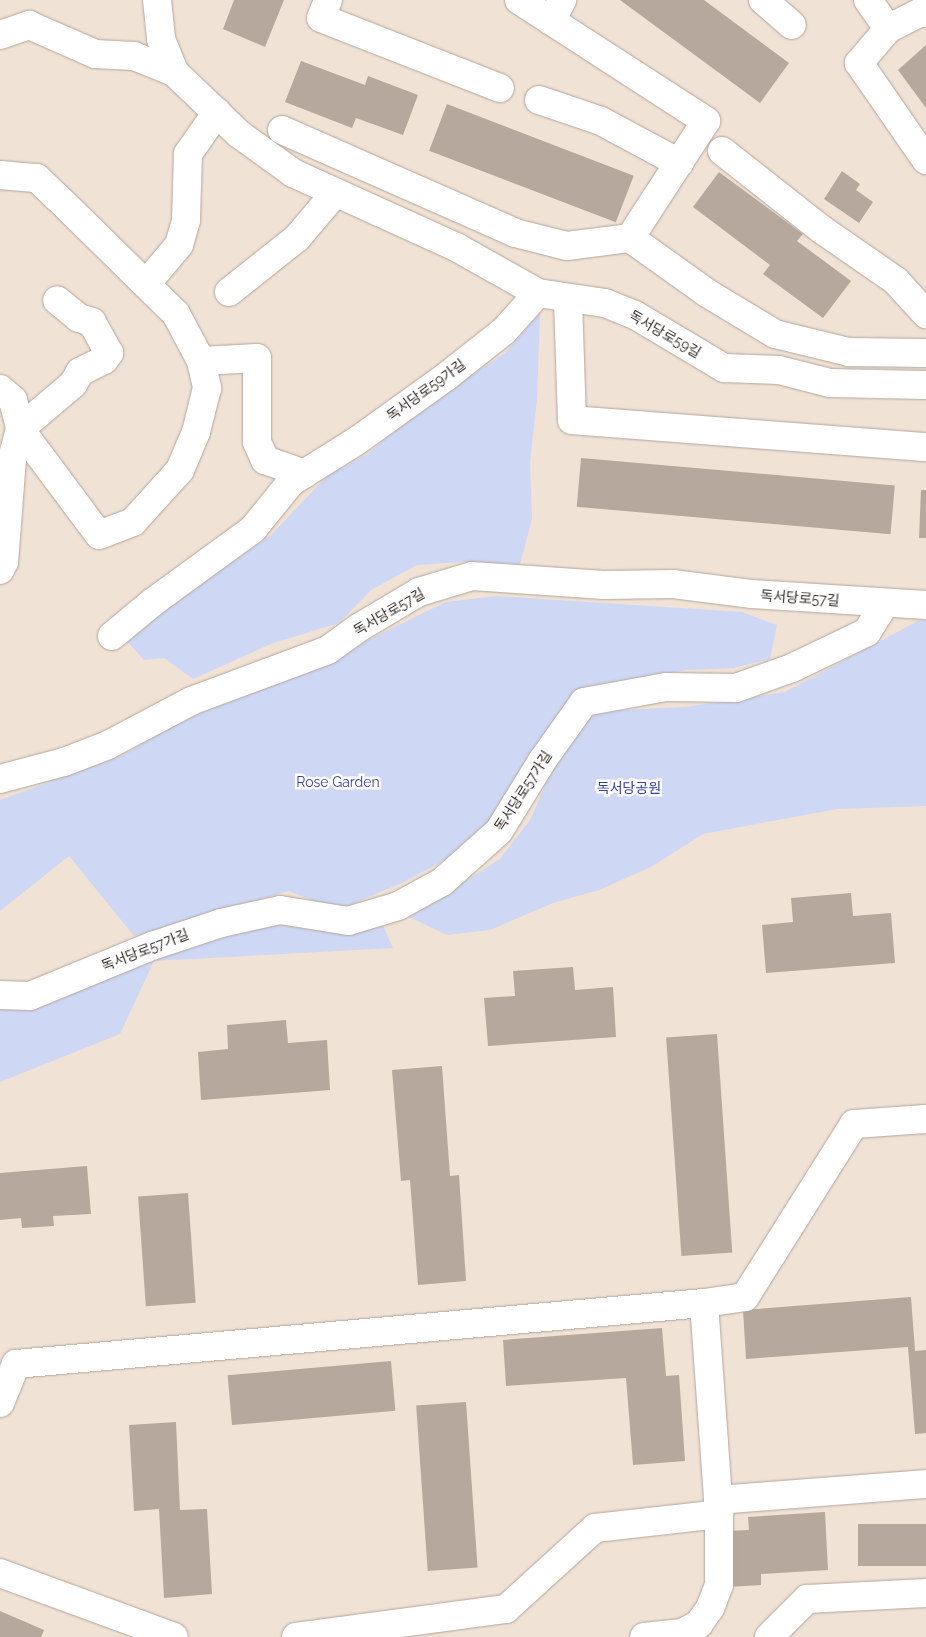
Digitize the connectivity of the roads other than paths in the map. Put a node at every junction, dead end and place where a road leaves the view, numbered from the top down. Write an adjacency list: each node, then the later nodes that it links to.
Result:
1 (157, 0): 11 (street, 독서당로59길)
2 (328, 0): 12 (street)
3 (519, 0): 6 (street)
4 (763, 0): 8 (street)
5 (868, 0): 9 (street)
6 (556, 10): 18 (street)
7 (926, 13): 9 (street)
8 (792, 24)
9 (888, 29): 17 (street)
10 (0, 35): 11 (street)
11 (174, 72): 14 (street, 독서당로59길)
12 (500, 88)
13 (539, 100): 18 (street)
14 (217, 112): 20 (street, 독서당로59길); 22 (street)
15 (282, 130): 21 (street)
16 (722, 151): 27 (street)
17 (926, 160)
18 (680, 163): 21 (street)
19 (0, 175): 22 (street)
20 (335, 193): 23 (street); 24 (street, 독서당로59길)
21 (630, 238): 28 (street)
22 (146, 284): 29 (street)
23 (229, 292)
24 (538, 293): 26 (street, 독서당로59길); 34 (street, 독서당로59가길)
25 (57, 300): 32 (street)
26 (568, 300): 30 (street, 독서당로59길); 33 (street)
27 (926, 314)
28 (926, 353)
29 (201, 361): 32 (street); 34 (street)
30 (926, 385)
31 (0, 389): 32 (street)
32 (20, 429): 35 (street)
33 (926, 447)
34 (305, 474): 38 (street, 독서당로59가길)
35 (0, 570)
36 (885, 603): 37 (street, 독서당로57길); 39 (street, 독서당로57길); 40 (street, 독서당로57가길)
37 (926, 605)
38 (112, 636)
39 (0, 780)
40 (0, 995)
41 (926, 1119): 42 (street)
42 (704, 1303): 43 (street); 45 (street)
43 (0, 1402)
44 (926, 1484): 45 (street)
45 (718, 1507): 48 (street); 51 (street)
46 (0, 1573): 49 (street)
47 (926, 1593): 52 (street)
48 (374, 1633): 50 (street)
49 (174, 1637)
50 (296, 1637)
51 (644, 1637)
52 (769, 1637)

